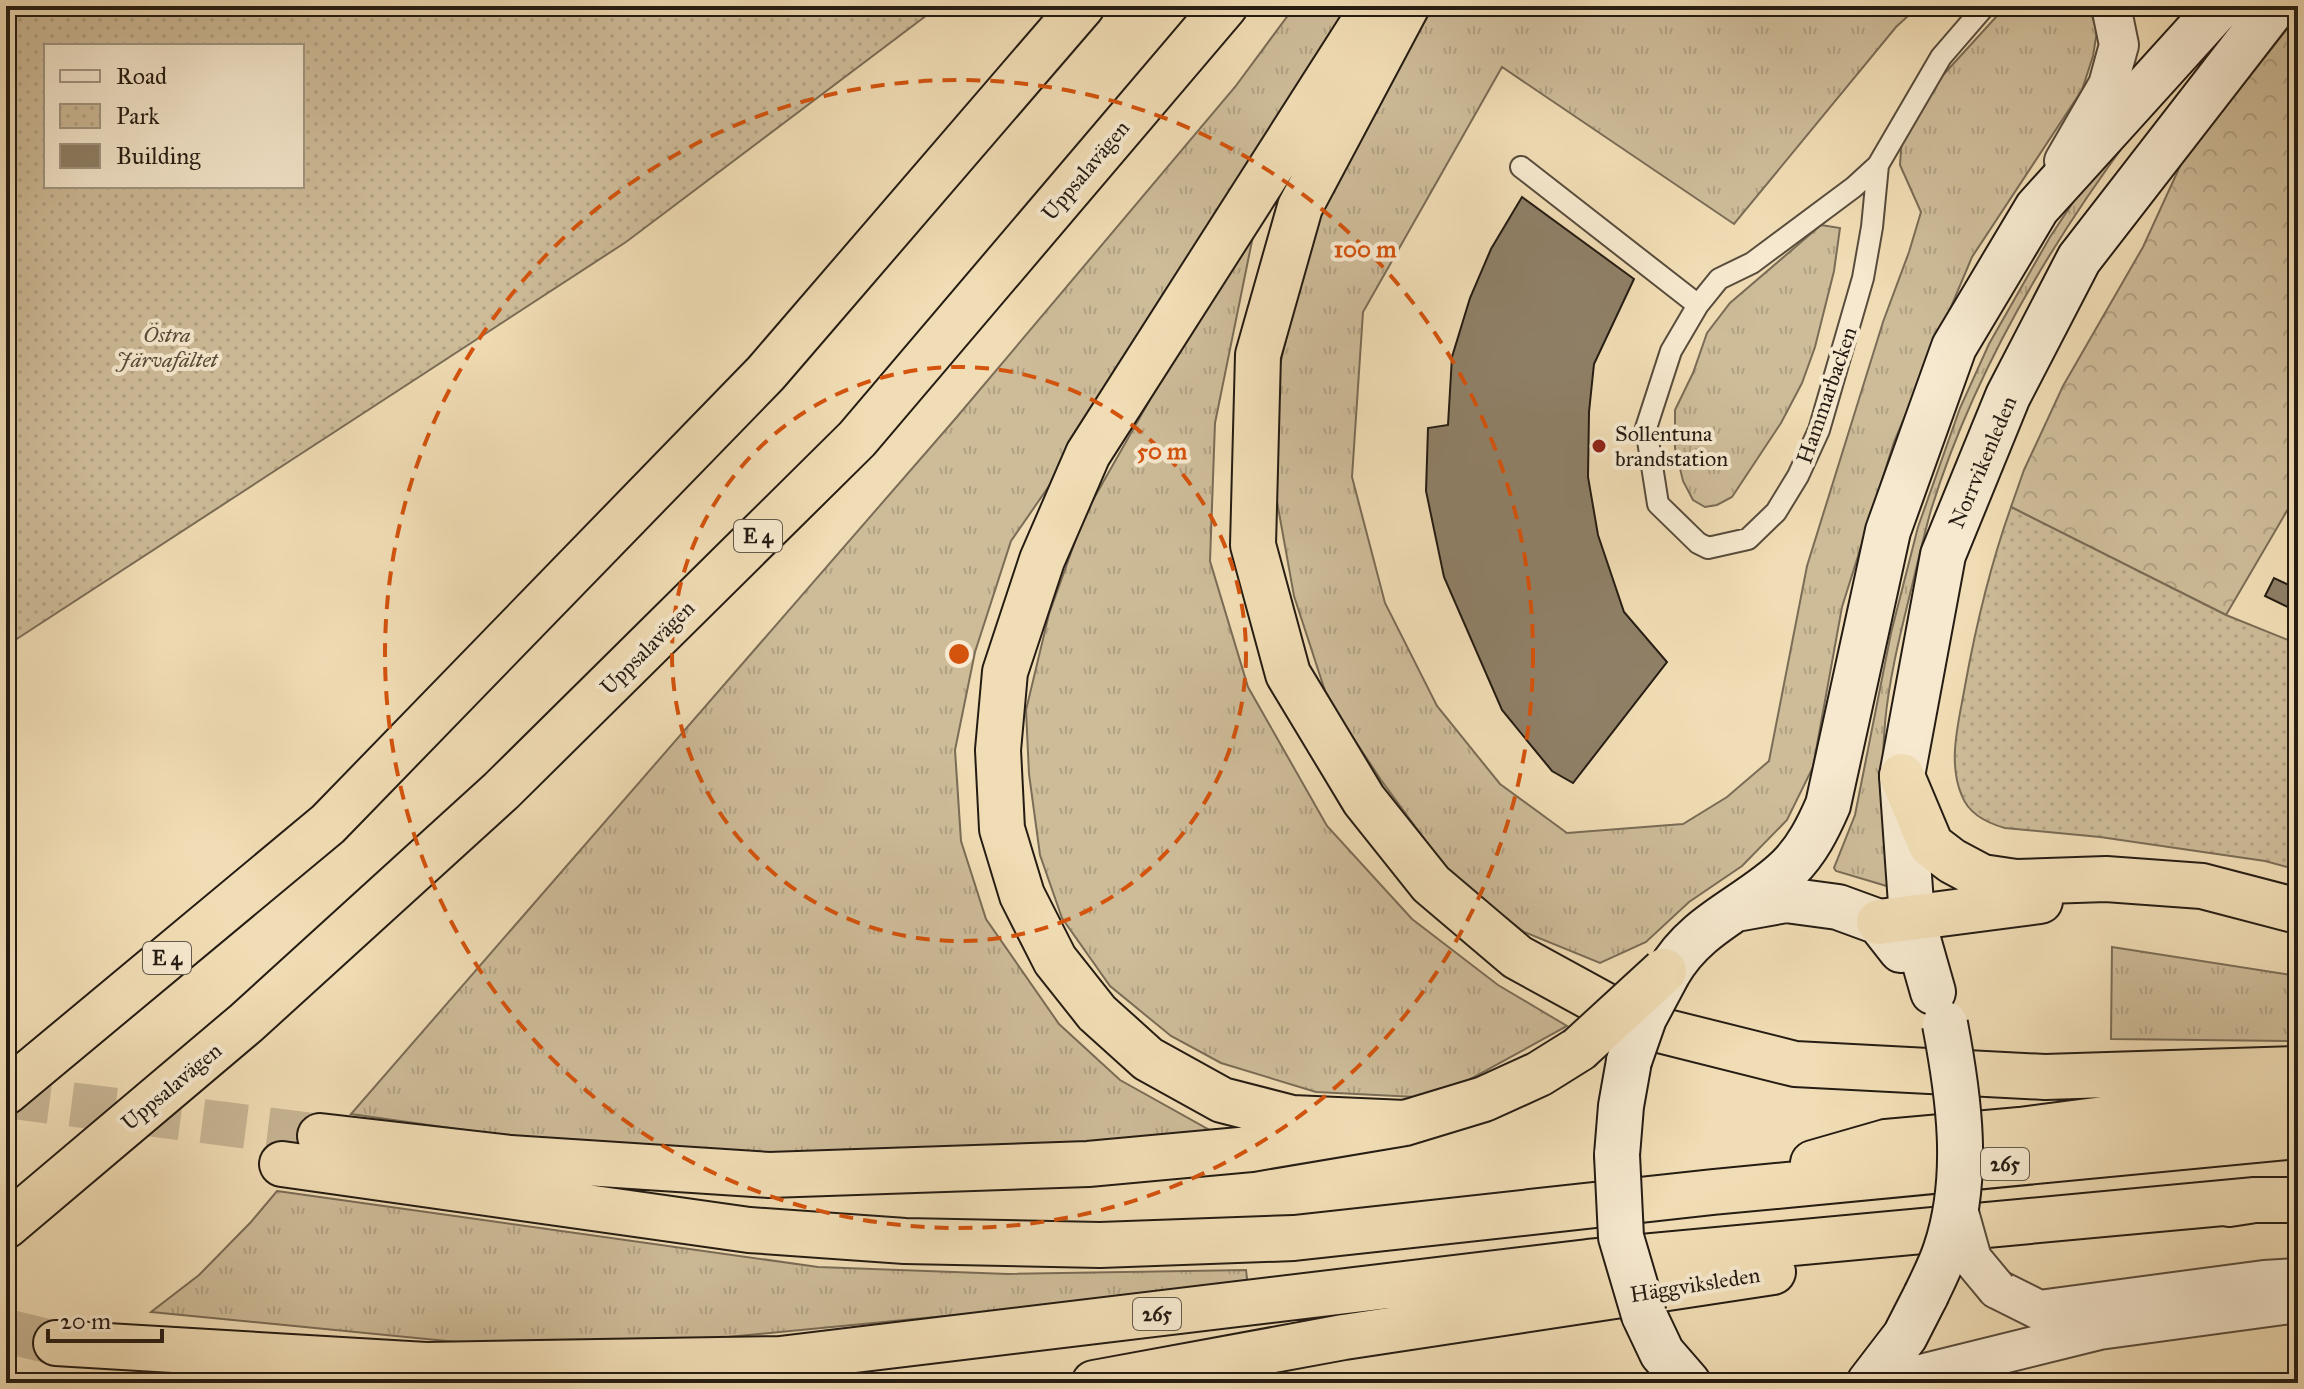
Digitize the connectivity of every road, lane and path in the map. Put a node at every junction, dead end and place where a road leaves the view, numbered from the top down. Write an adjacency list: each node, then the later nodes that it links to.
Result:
1 (1082, 6): 15 (highway, E 4)
2 (1225, 6): 32 (highway, Uppsalavägen / E 4)
3 (1374, 6): 24 (highway)
4 (1407, 6): 21 (highway)
5 (1985, 6): 10 (lane, Hammarbacken)
6 (2111, 6): 12 (street)
7 (2275, 6): 9 (main road, Norrvikenleden)
8 (2203, 11): 9 (street); 12 (main road)
9 (2241, 48): 14 (main road, Norrvikenleden)
10 (1878, 165): 13 (lane, Hammarbacken); 13 (lane, Hammarbacken)
11 (1521, 167): 13 (lane)
12 (2037, 208): 16 (main road)
13 (1698, 305)
14 (1902, 776): 17 (highway); 18 (main road, Norrvikenleden)
15 (328, 824): 20 (highway); 22 (highway, E 4)
16 (1732, 909): 18 (main road); 19 (main road)
17 (2294, 909): 18 (highway)
18 (1896, 920): 31 (main road, Norrvikenleden, bridge)
19 (1669, 968): 24 (highway, bridge); 35 (main road, bridge)
20 (6, 1059)
21 (2298, 1069)
22 (6, 1092)
23 (2298, 1107): 28 (highway)
24 (1405, 1123): 25 (highway)
25 (320, 1136)
26 (2298, 1136): 28 (highway, 265)
27 (282, 1164): 28 (highway, 265)
28 (1713, 1192)
29 (2255, 1200): 30 (highway, Häggviksleden / 265); 36 (highway, 265); 37 (highway, Häggviksleden / 265)
30 (2298, 1200)
31 (1956, 1202): 33 (street, bridge); 38 (main road, Norrvikenleden, bridge)
32 (6, 1226)
33 (2298, 1278)
34 (2298, 1303): 39 (street)
35 (1664, 1359)
36 (215, 1383)
37 (1094, 1383)
38 (1869, 1383)
39 (1885, 1383)

